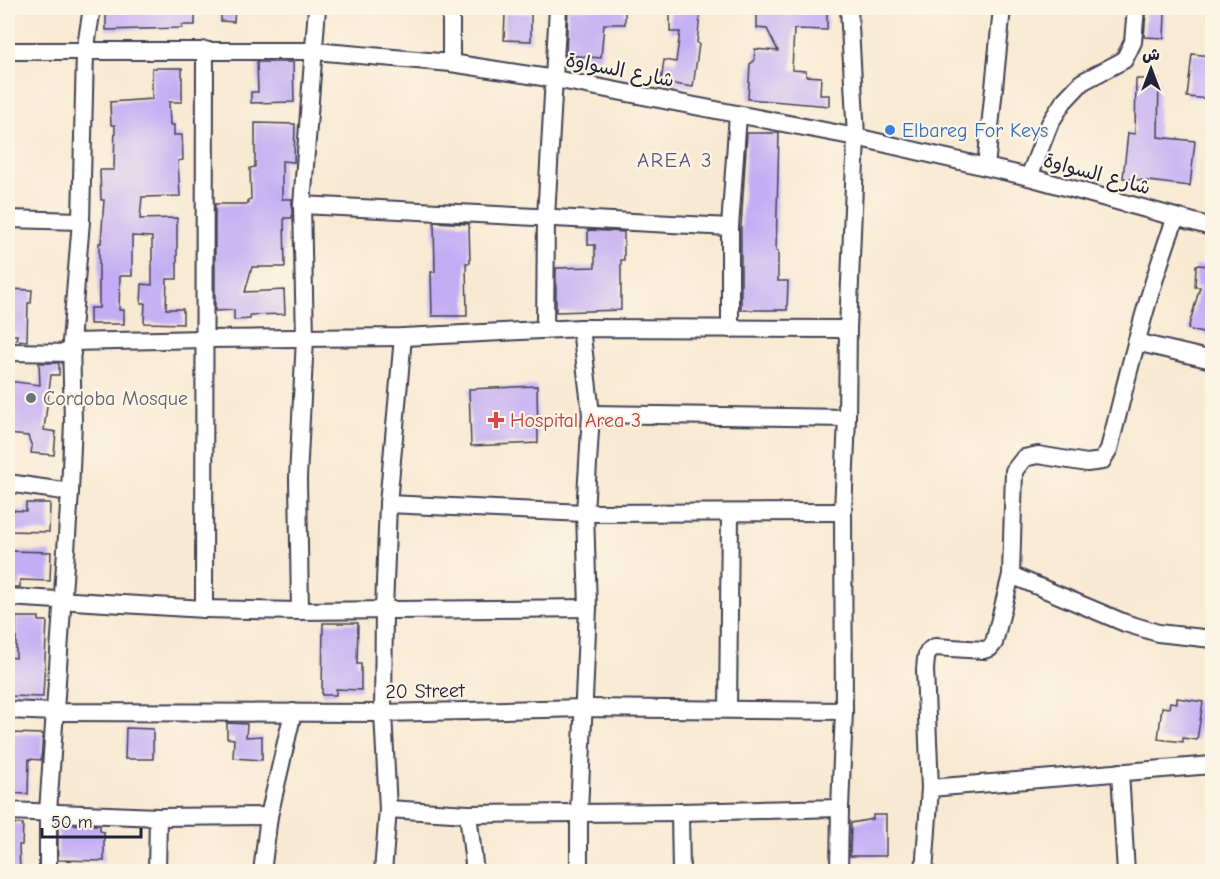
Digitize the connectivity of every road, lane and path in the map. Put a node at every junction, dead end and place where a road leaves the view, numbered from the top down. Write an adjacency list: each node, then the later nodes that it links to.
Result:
1 (92, 8): 10 (street)
2 (317, 8): 11 (street)
3 (451, 8): 12 (street)
4 (558, 8): 13 (street)
5 (849, 8): 15 (street)
6 (1002, 8): 16 (street)
7 (1136, 8): 17 (street)
8 (205, 50): 10 (street, شارع السواوة); 11 (street, شارع السواوة); 31 (street)
9 (8, 51): 10 (street, شارع السواوة)
10 (85, 51): 22 (street)
11 (314, 51): 12 (street, شارع السواوة); 18 (street)
12 (452, 63): 13 (street, شارع السواوة)
13 (555, 79): 14 (street, شارع السواوة); 19 (street)
14 (738, 115): 15 (street, شارع السواوة); 23 (street)
15 (856, 137): 16 (street, شارع السواوة); 27 (street)
16 (986, 167): 17 (street, شارع السواوة)
17 (1029, 177): 20 (street, شارع السواوة)
18 (302, 205): 19 (street); 29 (street)
19 (546, 218): 23 (street); 28 (street)
20 (1176, 218): 24 (street, شارع السواوة); 32 (street)
21 (8, 219): 22 (street)
22 (81, 220): 33 (street)
23 (730, 227): 26 (street)
24 (1212, 227)
25 (582, 328): 26 (street); 28 (street); 36 (street)
26 (730, 329): 27 (street)
27 (848, 329): 37 (street)
28 (544, 330): 30 (street)
29 (305, 338): 30 (street); 31 (street); 50 (street)
30 (403, 338): 40 (street)
31 (205, 339): 33 (street); 48 (street)
32 (1136, 342): 35 (street); 44 (street)
33 (71, 347): 34 (street); 39 (street)
34 (8, 352)
35 (1212, 360)
36 (591, 414): 37 (street); 42 (street)
37 (848, 418): 41 (street)
38 (8, 483): 39 (street)
39 (70, 492): 46 (street)
40 (388, 504): 42 (street); 49 (street)
41 (843, 512): 43 (street); 55 (street)
42 (585, 513): 43 (street); 47 (street)
43 (730, 514): 53 (street)
44 (1011, 575): 51 (street); 61 (street)
45 (8, 597): 46 (street)
46 (62, 601): 48 (street); 56 (street)
47 (588, 608): 49 (street); 52 (street)
48 (204, 609): 50 (street)
49 (384, 609): 50 (street); 58 (street)
50 (300, 611)
51 (1212, 639)
52 (585, 708): 53 (street, 20 Street); 58 (street, 20 Street); 66 (street)
53 (728, 709): 55 (street, 20 Street)
54 (8, 710): 56 (street, 20 Street)
55 (844, 711): 62 (street)
56 (55, 712): 57 (street, 20 Street); 65 (street)
57 (293, 712): 58 (street, 20 Street); 69 (street)
58 (383, 713): 63 (street)
59 (1212, 765): 60 (street)
60 (1120, 772): 61 (street); 80 (street)
61 (930, 788): 79 (street)
62 (840, 808): 67 (street); 78 (street)
63 (388, 809): 68 (street); 74 (street)
64 (8, 811): 65 (street)
65 (48, 812): 70 (street); 71 (street)
66 (579, 812): 67 (street); 68 (street); 76 (street)
67 (680, 812): 77 (street)
68 (468, 814): 75 (street)
69 (269, 816): 70 (street); 73 (street)
70 (158, 818): 72 (street)
71 (48, 872)
72 (157, 872)
73 (262, 872)
74 (383, 872)
75 (475, 872)
76 (579, 872)
77 (681, 872)
78 (839, 872)
79 (924, 872)
80 (1126, 872)

